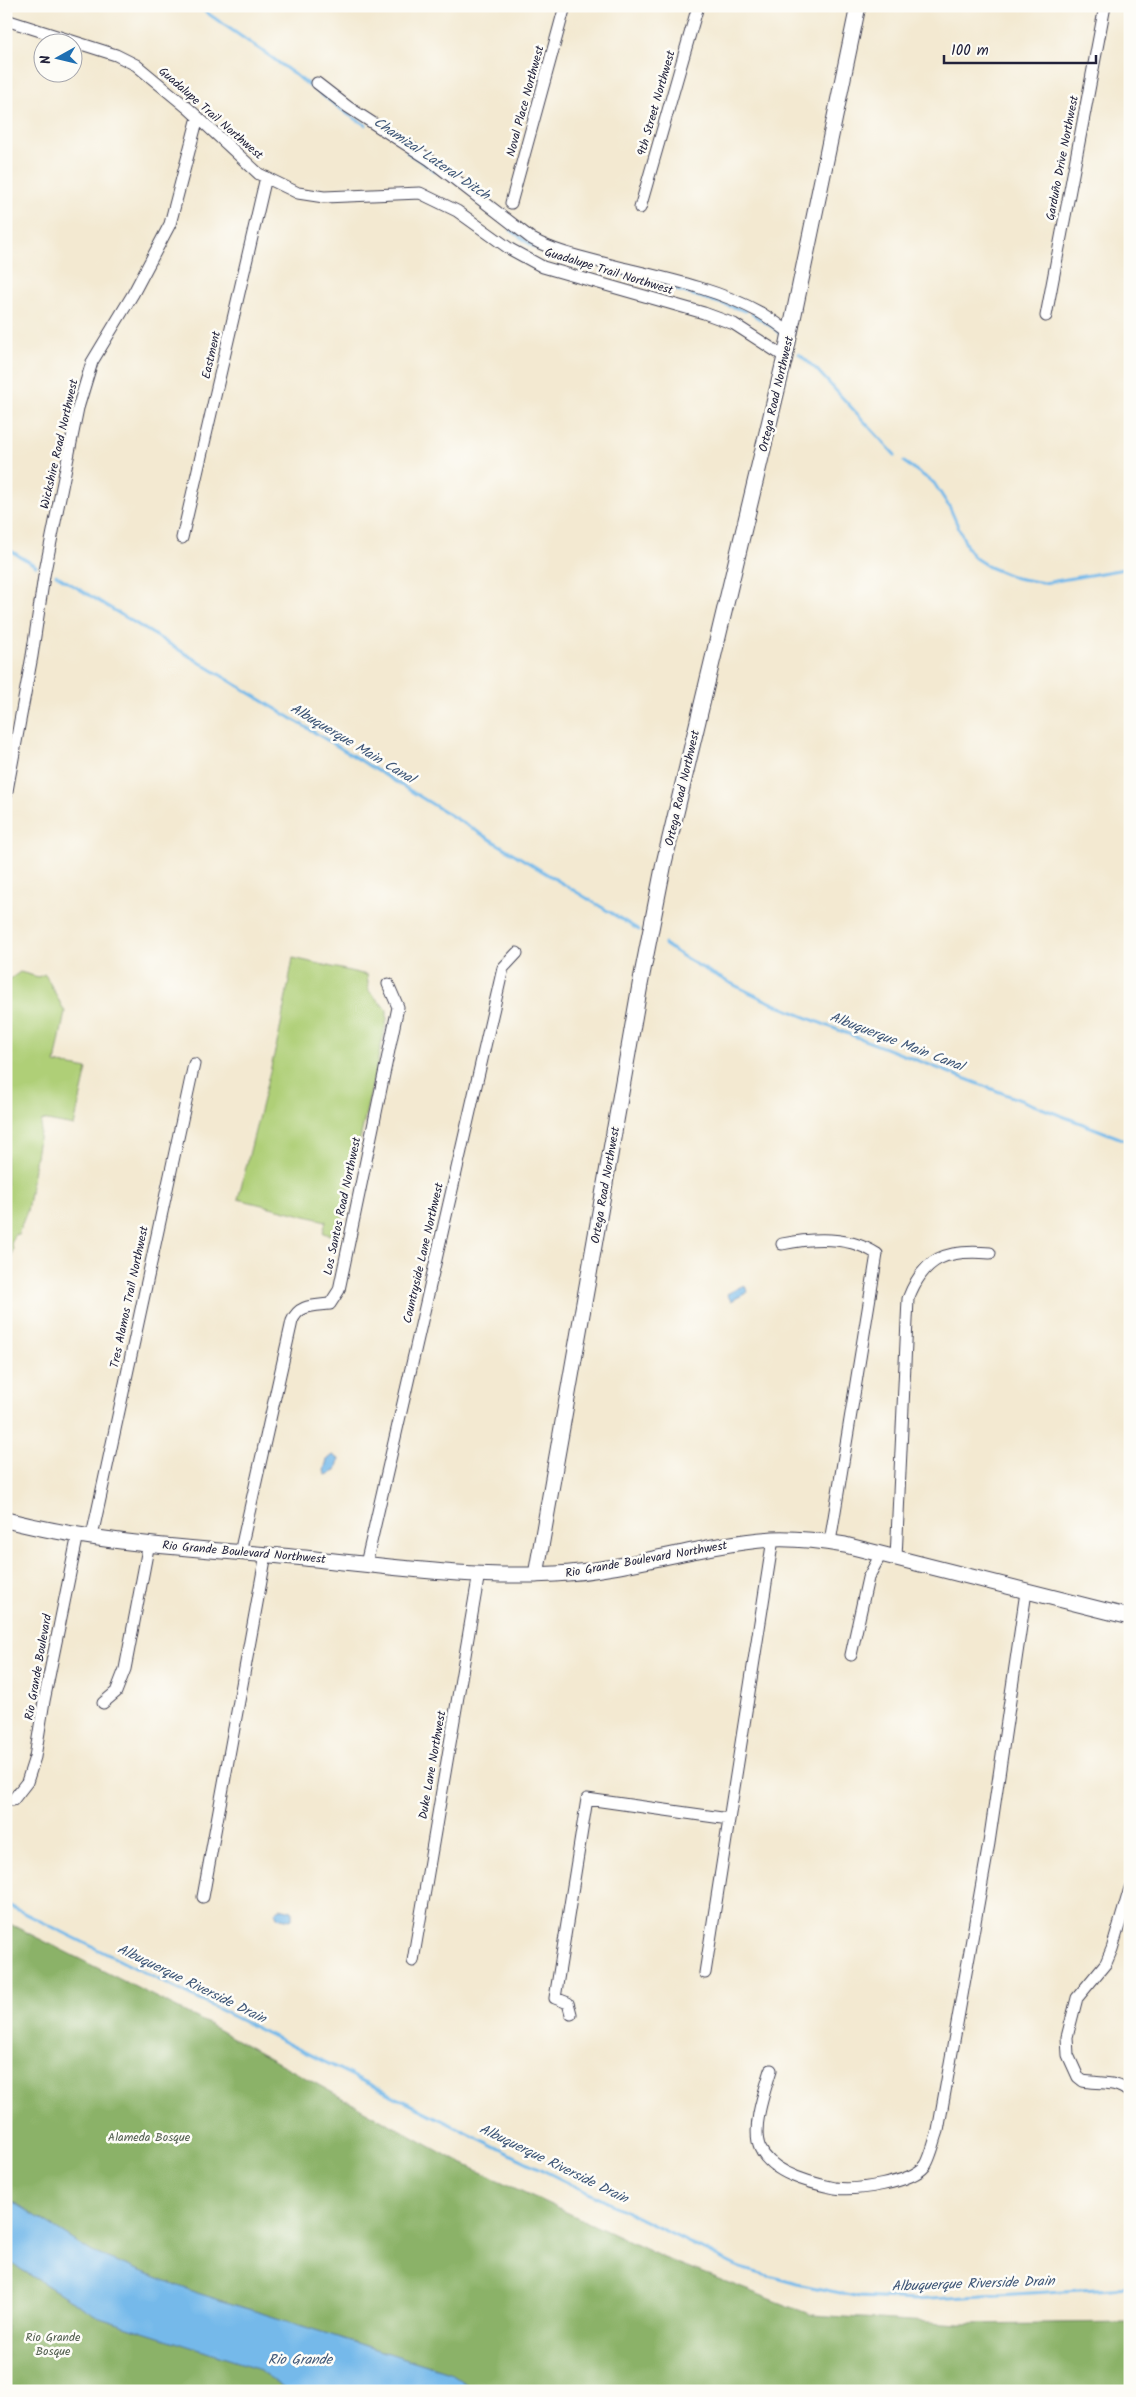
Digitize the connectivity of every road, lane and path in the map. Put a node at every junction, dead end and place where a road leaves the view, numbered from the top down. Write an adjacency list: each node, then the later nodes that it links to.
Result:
1 (565, 6): 9 (street, Noval Place Northwest)
2 (698, 6): 10 (street, 9th Street Northwest)
3 (858, 6): 12 (street, Ortega Road Northwest)
4 (1105, 6): 11 (street, Garduño Drive Northwest)
5 (6, 20): 7 (street, Guadalupe Trail Northwest)
6 (317, 83): 12 (street)
7 (198, 117): 8 (street, Guadalupe Trail Northwest); 15 (street, Wickshire Road Northwest)
8 (266, 177): 13 (street, Guadalupe Trail Northwest); 14 (street, Eastment)
9 (511, 203)
10 (640, 208)
11 (1046, 316)
12 (790, 333): 13 (street, Ortega Road Northwest)
13 (785, 357): 32 (street, Ortega Road Northwest)
14 (182, 538)
15 (6, 796)
16 (518, 953): 30 (street, Countryside Lane Northwest)
17 (388, 984): 26 (street, Los Santos Road Northwest)
18 (194, 1064): 22 (street, Tres Alamos Trail Northwest)
19 (782, 1244): 24 (street)
20 (990, 1253): 29 (street)
21 (6, 1520): 22 (street, Rio Grande Boulevard Northwest)
22 (85, 1535): 25 (street, Rio Grande Boulevard Northwest); 37 (street, Rio Grande Boulevard)
23 (773, 1539): 24 (street, Rio Grande Boulevard Northwest); 32 (street, Rio Grande Boulevard Northwest); 38 (street)
24 (830, 1542): 28 (street, Rio Grande Boulevard Northwest)
25 (149, 1543): 26 (street, Rio Grande Boulevard Northwest); 36 (street)
26 (240, 1553): 27 (street, Rio Grande Boulevard Northwest)
27 (266, 1554): 30 (street, Rio Grande Boulevard Northwest); 40 (street)
28 (881, 1554): 29 (street, Rio Grande Boulevard Northwest); 35 (street)
29 (896, 1558): 33 (street, Rio Grande Boulevard Northwest)
30 (366, 1564): 31 (street, Rio Grande Boulevard Northwest)
31 (479, 1573): 32 (street, Rio Grande Boulevard Northwest); 41 (street, Duke Lane Northwest)
32 (536, 1575)
33 (1026, 1592): 34 (street, Rio Grande Boulevard Northwest); 44 (street)
34 (1130, 1618)
35 (850, 1655)
36 (103, 1703)
37 (13, 1800)
38 (729, 1819): 42 (street); 43 (street)
39 (1130, 1888): 45 (street)
40 (203, 1898)
41 (413, 1961)
42 (705, 1973)
43 (571, 2014)
44 (771, 2070)
45 (1130, 2093)

